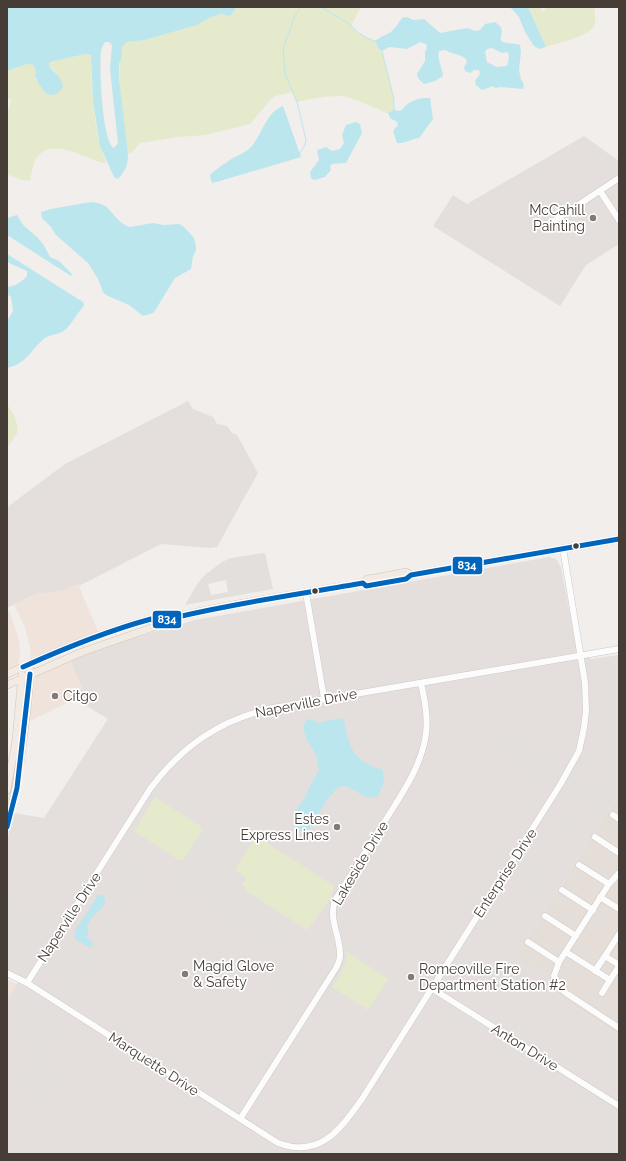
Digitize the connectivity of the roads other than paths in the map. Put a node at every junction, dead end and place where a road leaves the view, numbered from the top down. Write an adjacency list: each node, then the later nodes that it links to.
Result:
1 (619, 178): 2 (street)
2 (600, 191): 3 (street); 4 (street)
3 (619, 220)
4 (540, 225)
5 (619, 539): 6 (main road)
6 (563, 548): 7 (main road); 10 (street, Enterprise Drive)
7 (306, 593): 8 (main road); 18 (street)
8 (156, 622): 11 (main road); 14 (main road)
9 (619, 649): 10 (street, Naperville Drive)
10 (580, 655): 16 (street, Naperville Drive); 44 (street, Enterprise Drive)
11 (30, 664): 12 (main road); 14 (main road)
12 (23, 667): 13 (main road); 15 (main road)
13 (7, 674)
14 (30, 674): 15 (main road); 22 (main road)
15 (22, 678): 17 (main road); 19 (main road)
16 (421, 683): 18 (street, Naperville Drive); 48 (street, Lakeside Drive)
17 (7, 685)
18 (324, 698): 43 (street, Naperville Drive)
19 (7, 790)
20 (613, 815): 21 (street)
21 (619, 818)
22 (7, 827)
23 (595, 837): 24 (street)
24 (619, 853)
25 (579, 864): 27 (street)
26 (619, 873): 27 (street)
27 (609, 884): 29 (street)
28 (562, 890): 31 (street)
29 (600, 897): 30 (street); 31 (street)
30 (619, 909)
31 (593, 910): 34 (street)
32 (545, 916): 34 (street)
33 (619, 934): 37 (street)
34 (576, 936): 36 (street)
35 (528, 942): 38 (street)
36 (566, 952): 38 (street); 40 (street)
37 (605, 956): 39 (street); 40 (street)
38 (559, 962): 46 (street)
39 (619, 966): 42 (street)
40 (596, 971): 42 (street)
41 (7, 973): 43 (street, Marquette Drive)
42 (610, 980): 45 (street)
43 (27, 983): 48 (street, Marquette Drive)
44 (431, 988): 47 (street, Anton Drive); 49 (street, Enterprise Drive)
45 (602, 993)
46 (619, 1028)
47 (619, 1106)
48 (240, 1119): 49 (street, Marquette Drive)
49 (302, 1148)

